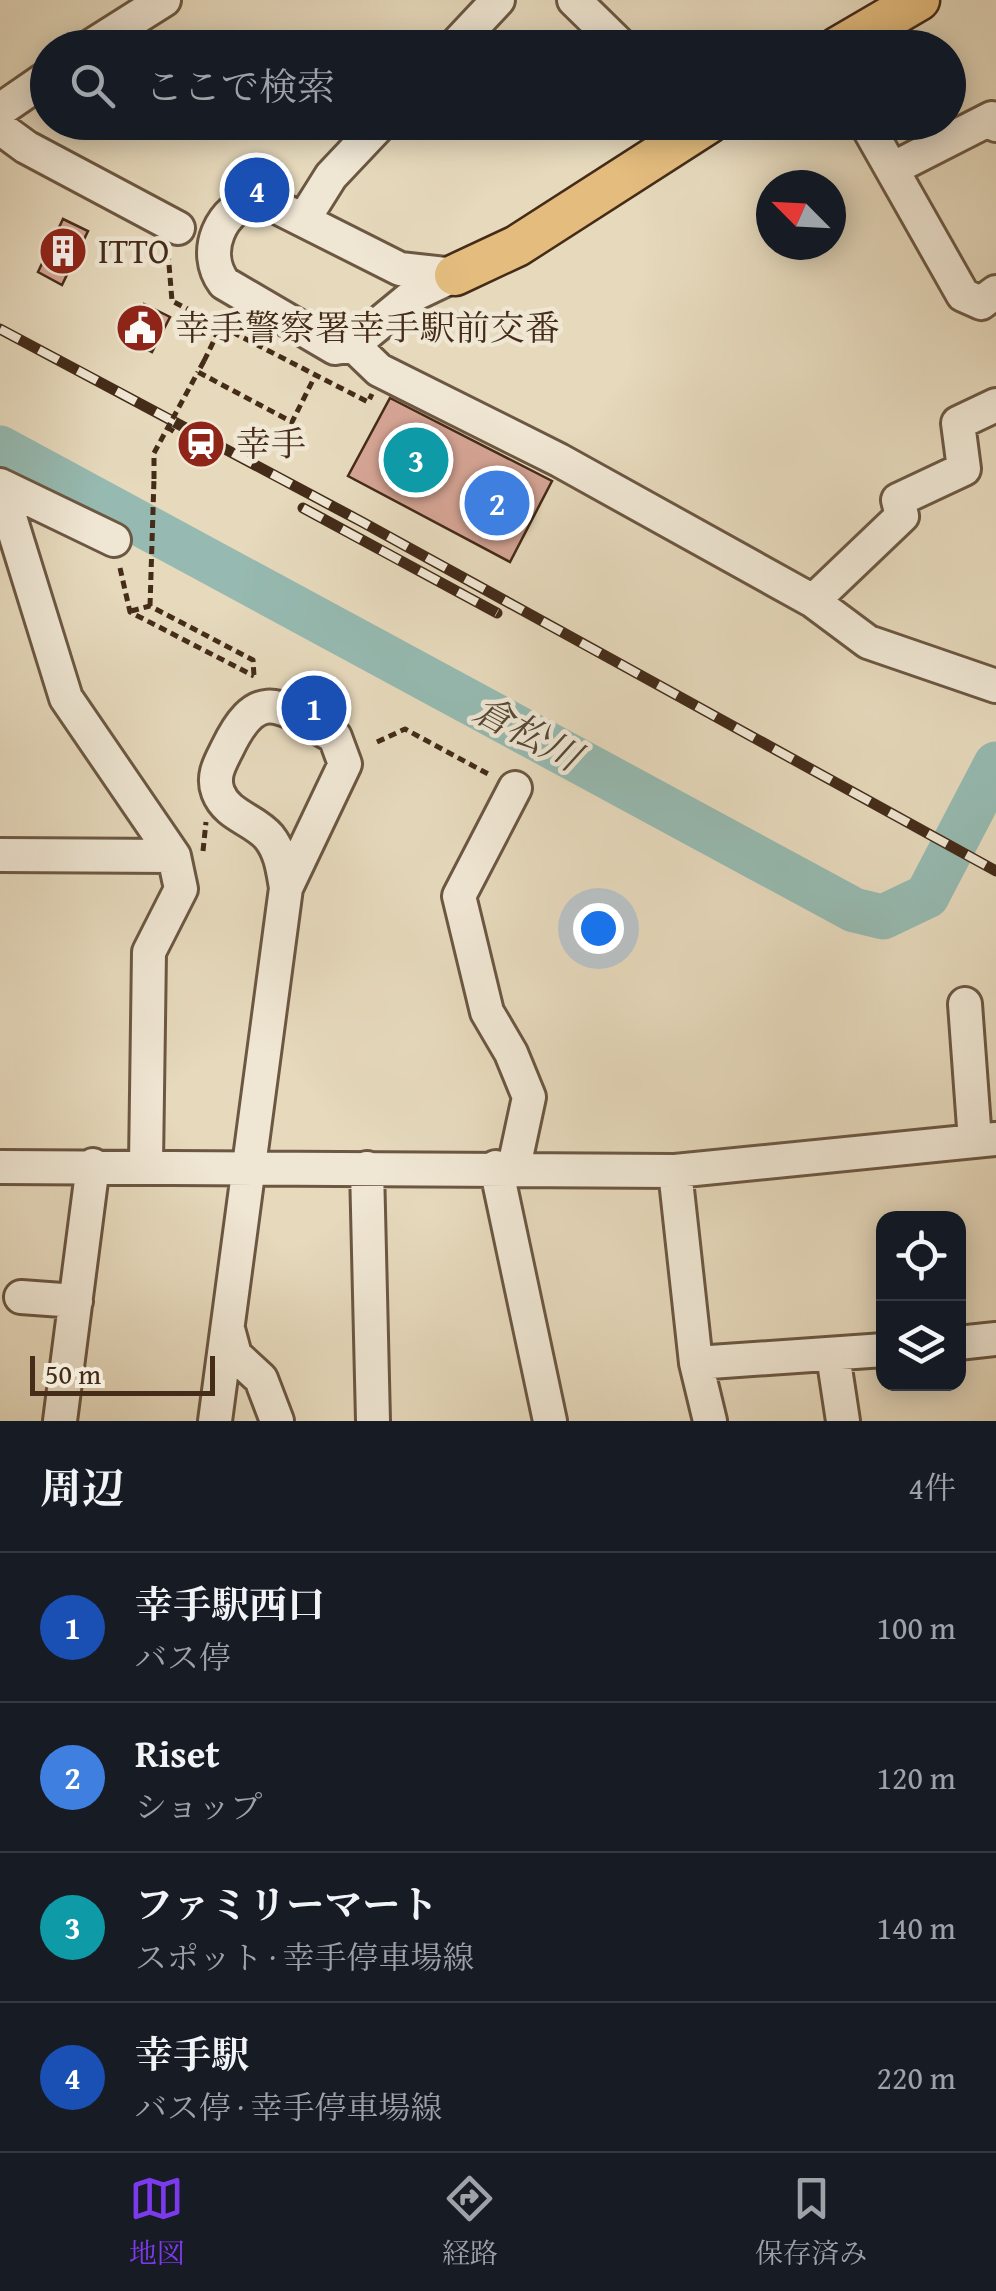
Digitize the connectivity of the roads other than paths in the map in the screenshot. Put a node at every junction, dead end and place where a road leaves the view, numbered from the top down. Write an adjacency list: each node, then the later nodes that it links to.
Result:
1 (164, 0): 5 (street)
2 (498, 0): 6 (street)
3 (574, 0): 7 (street)
4 (919, 0): 8 (main road)
5 (116, 30)
6 (470, 30)
7 (605, 30)
8 (867, 30)
9 (30, 89): 10 (street)
10 (0, 110)
11 (996, 125): 13 (street)
12 (0, 128): 21 (street)
13 (966, 131)
14 (365, 140): 19 (street)
15 (680, 140): 23 (main road)
16 (875, 140): 18 (street)
17 (948, 140): 18 (street)
18 (892, 168): 24 (street)
19 (304, 219): 20 (street); 23 (street)
20 (223, 224): 21 (street); 22 (street)
21 (178, 228): 22 (street)
22 (212, 268): 25 (street)
23 (455, 275): 25 (street)
24 (996, 292)
25 (353, 345): 29 (street)
26 (996, 406): 29 (street)
27 (1, 486): 28 (street); 33 (street)
28 (114, 540)
29 (813, 601): 30 (street)
30 (996, 686)
31 (515, 788): 41 (street)
32 (0, 855): 33 (street)
33 (174, 856): 37 (street)
34 (286, 888): 34 (street); 39 (street)
35 (964, 1004): 36 (street)
36 (985, 1140): 43 (street)
37 (146, 1164): 38 (street); 39 (street)
38 (93, 1165): 40 (street); 45 (street)
39 (250, 1165): 42 (street); 46 (street)
40 (0, 1166)
41 (505, 1167): 42 (street); 43 (street); 56 (street)
42 (368, 1168): 55 (street)
43 (675, 1171): 51 (street)
44 (21, 1297): 45 (street)
45 (76, 1300): 52 (street)
46 (228, 1324): 53 (street); 54 (street)
47 (996, 1339): 48 (street)
48 (966, 1342)
49 (876, 1351): 50 (street)
50 (833, 1355): 51 (street); 58 (street)
51 (696, 1362): 57 (street)
52 (60, 1421)
53 (216, 1421)
54 (277, 1421)
55 (373, 1421)
56 (550, 1421)
57 (710, 1421)
58 (843, 1421)

